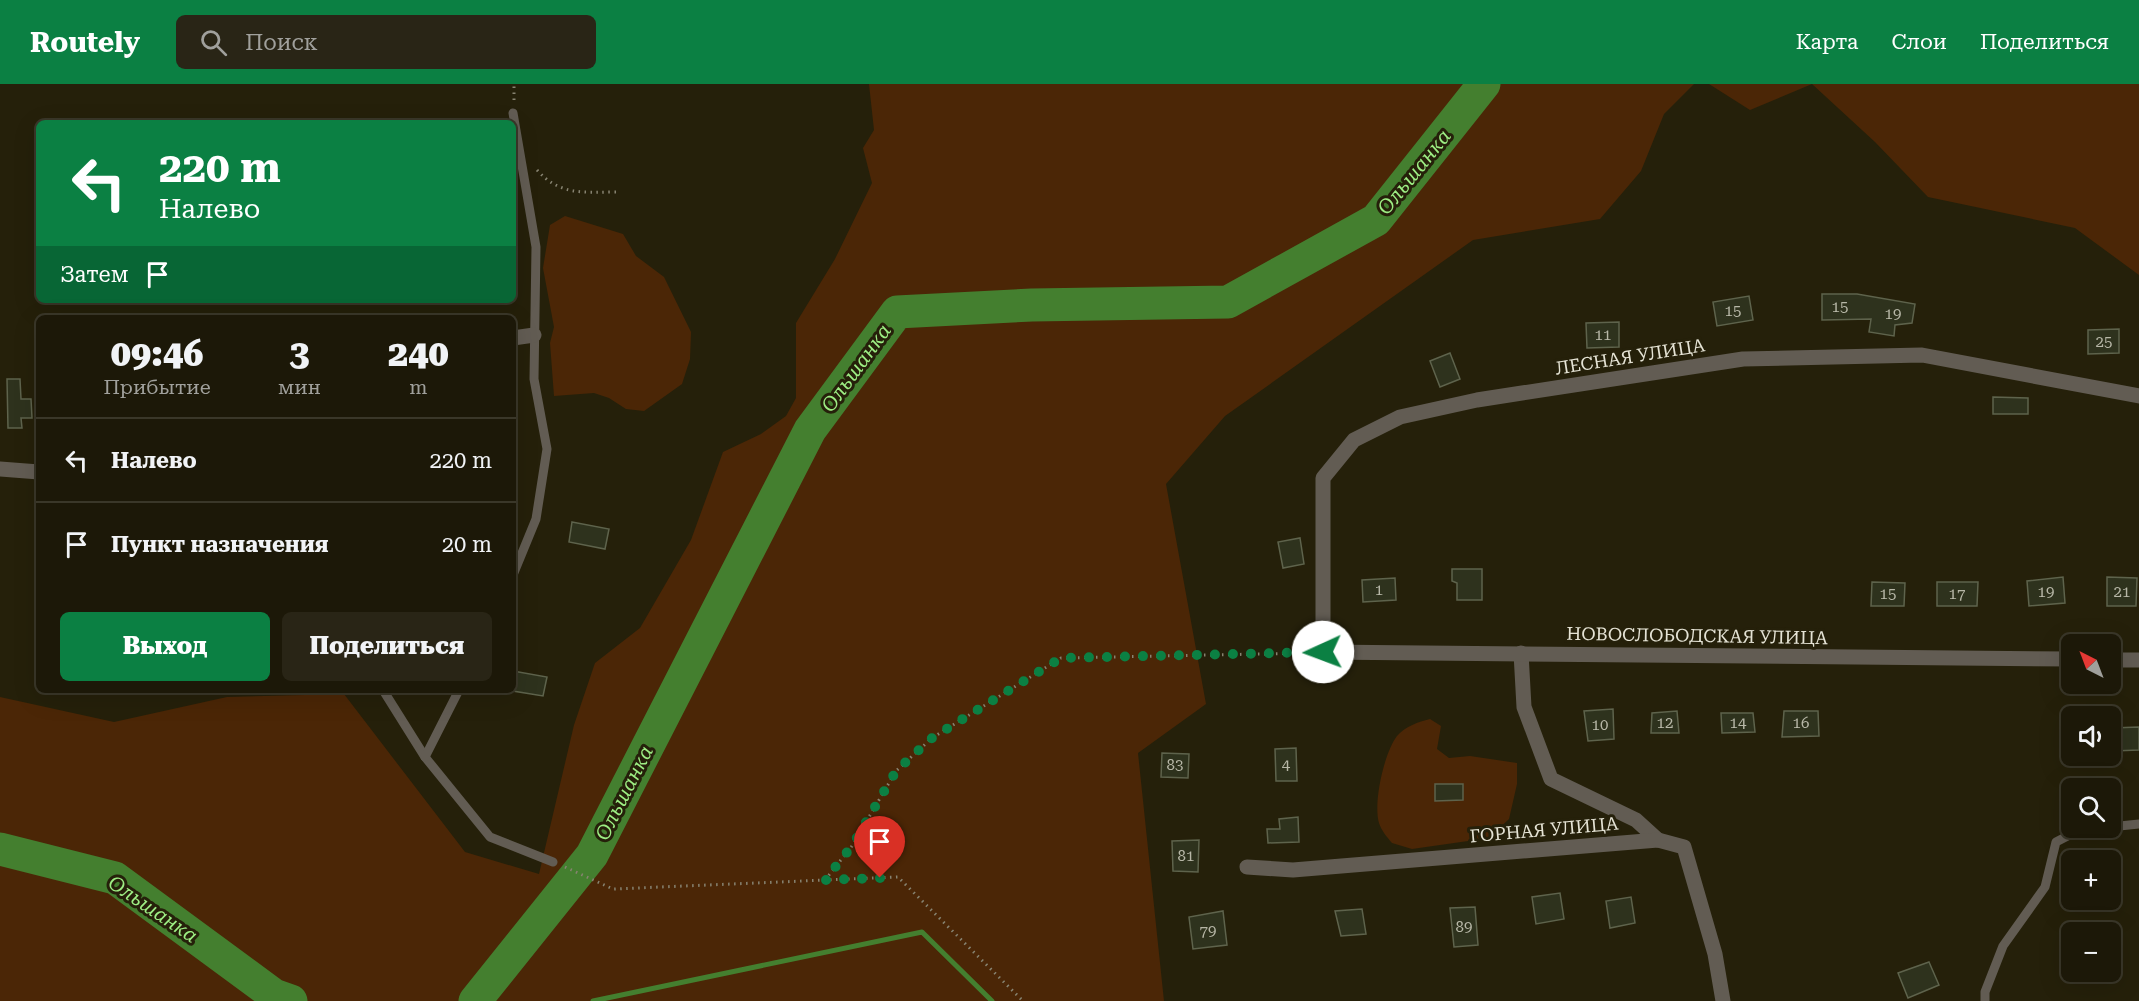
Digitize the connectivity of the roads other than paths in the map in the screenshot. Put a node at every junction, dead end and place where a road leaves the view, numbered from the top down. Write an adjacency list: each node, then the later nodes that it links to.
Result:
1 (513, 113): 2 (lane)
2 (514, 120)
3 (516, 130): 4 (lane)
4 (534, 335): 5 (street); 9 (lane)
5 (516, 338)
6 (2139, 396): 10 (street, ЛЕСНАЯ УЛИЦА)
7 (0, 469): 8 (street)
8 (36, 472)
9 (516, 568)
10 (1323, 652): 11 (street, НОВОСЛОБОДСКАЯ УЛИЦА)
11 (1521, 653): 12 (street, НОВОСЛОБОДСКАЯ УЛИЦА); 21 (street)
12 (2061, 659)
13 (2121, 660): 14 (street)
14 (2139, 660)
15 (385, 693): 17 (lane)
16 (457, 693): 17 (lane)
17 (425, 757): 22 (lane)
18 (2139, 824): 19 (lane)
19 (2121, 826)
20 (2063, 838): 25 (lane)
21 (1658, 840): 23 (street, ГОРНАЯ УЛИЦА); 24 (street, ГОРНАЯ УЛИЦА)
22 (553, 862)
23 (1247, 867)
24 (1723, 1001)
25 (1985, 1001)

